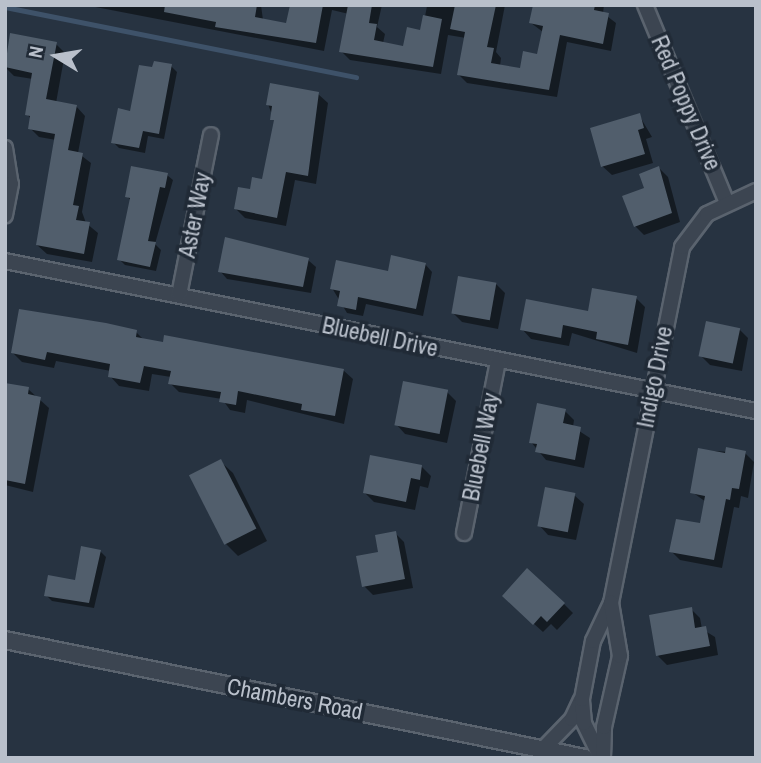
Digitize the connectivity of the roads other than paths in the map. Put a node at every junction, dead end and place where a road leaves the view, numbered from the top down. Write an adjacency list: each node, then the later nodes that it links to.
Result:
1 (645, 5): 5 (street, Red Poppy Drive)
2 (211, 135): 8 (street, Aster Way)
3 (5, 148): 6 (street)
4 (756, 191): 5 (street, Indigo Drive)
5 (726, 201): 10 (street, Indigo Drive)
6 (5, 215)
7 (5, 261): 8 (street, Bluebell Drive)
8 (179, 295): 9 (street, Bluebell Drive)
9 (498, 361): 10 (street, Bluebell Drive); 12 (street, Bluebell Way)
10 (652, 392): 11 (street, Bluebell Drive); 13 (street, Indigo Drive)
11 (756, 411)
12 (464, 533)
13 (611, 603): 15 (street, Indigo Drive); 18 (street, Indigo Drive)
14 (5, 640): 16 (street, Chambers Road)
15 (582, 699): 16 (street); 18 (street)
16 (543, 749): 17 (street, Chambers Road)
17 (581, 757)
18 (602, 758)

